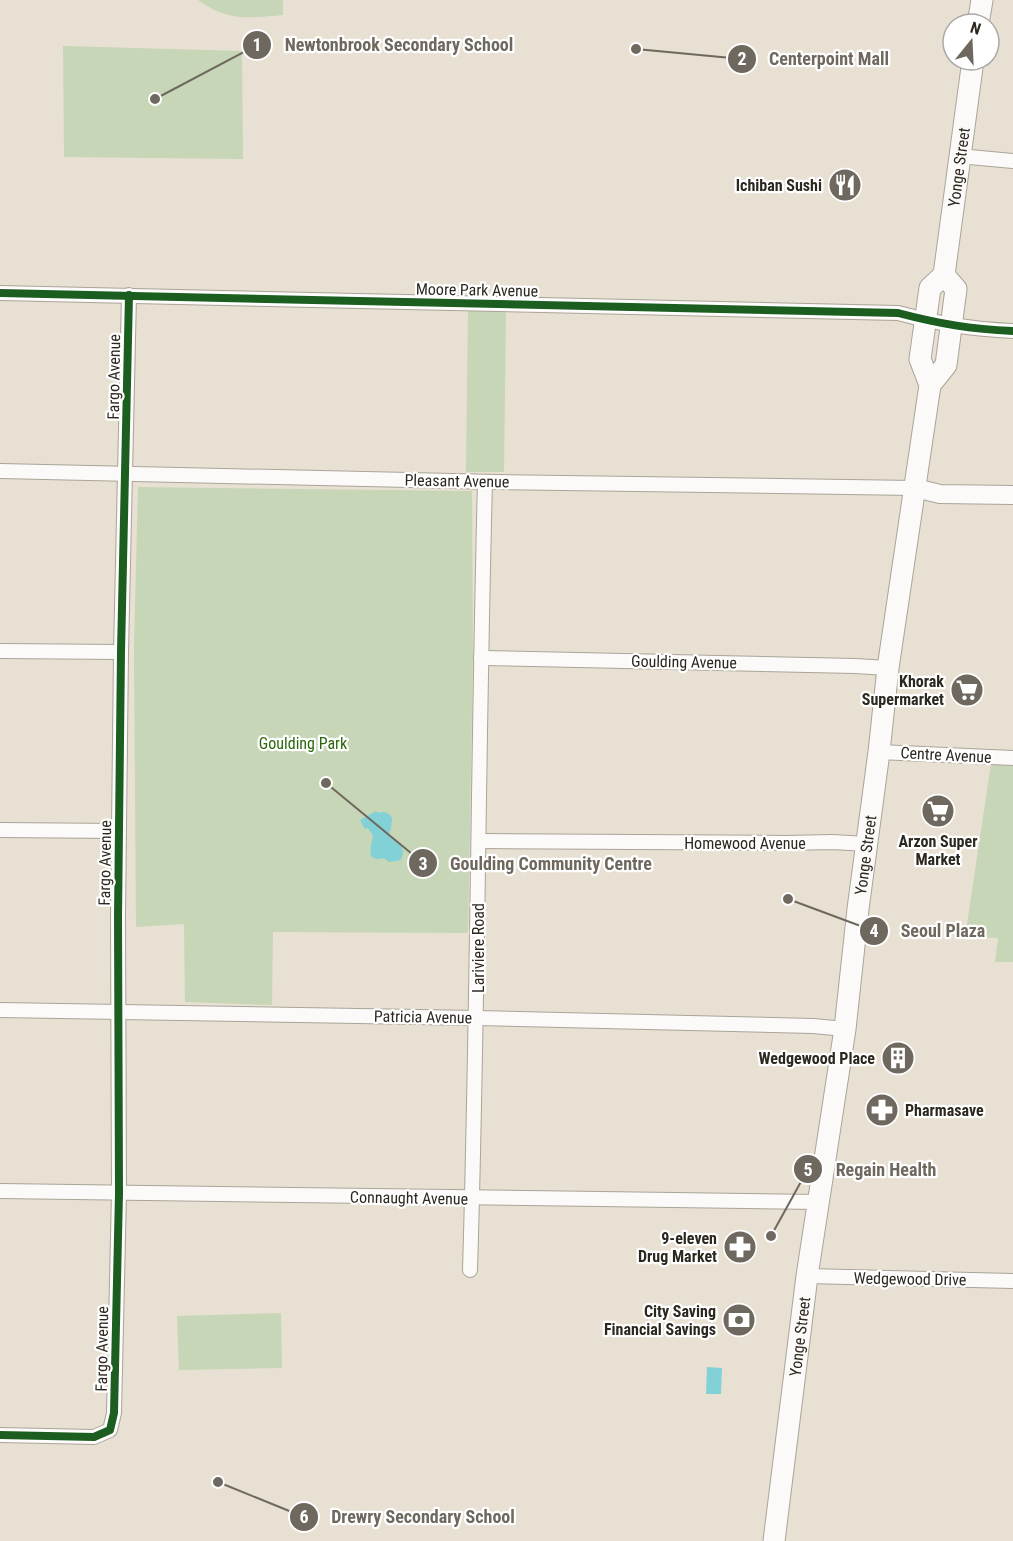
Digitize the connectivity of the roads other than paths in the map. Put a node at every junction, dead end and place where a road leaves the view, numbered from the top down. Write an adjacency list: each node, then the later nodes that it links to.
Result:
1 (971, 72): 2 (main road, Yonge Street)
2 (959, 156): 3 (street); 4 (main road, Yonge Street)
3 (1013, 161)
4 (944, 275): 7 (main road, Yonge Street); 8 (main road, Yonge Street)
5 (0, 293): 6 (street, Moore Park Avenue)
6 (129, 295): 7 (street, Moore Park Avenue); 12 (street, Fargo Avenue)
7 (925, 321): 8 (street, Moore Park Avenue); 10 (main road, Yonge Street)
8 (951, 326): 9 (street, Moore Park Avenue); 10 (main road, Yonge Street)
9 (1013, 331)
10 (930, 385): 14 (main road, Yonge Street)
11 (0, 471): 12 (street, Pleasant Avenue)
12 (126, 473): 13 (street, Pleasant Avenue); 17 (street, Fargo Avenue)
13 (485, 482): 14 (street, Pleasant Avenue); 18 (street, Lariviere Road)
14 (915, 488): 15 (street); 19 (main road, Yonge Street)
15 (1013, 495)
16 (0, 651): 17 (street)
17 (121, 652): 23 (street, Fargo Avenue)
18 (481, 658): 19 (street, Goulding Avenue); 24 (street, Lariviere Road)
19 (888, 668): 20 (main road, Yonge Street)
20 (879, 752): 21 (street, Centre Avenue); 25 (main road, Yonge Street)
21 (1013, 758)
22 (0, 830): 23 (street)
23 (119, 831): 27 (street, Fargo Avenue)
24 (479, 841): 25 (street, Homewood Avenue); 28 (street, Lariviere Road)
25 (867, 844): 29 (main road, Yonge Street)
26 (0, 1010): 27 (street, Patricia Avenue)
27 (118, 1012): 28 (street, Patricia Avenue); 31 (street, Fargo Avenue)
28 (477, 1018): 29 (street, Patricia Avenue); 32 (street, Lariviere Road)
29 (845, 1029): 33 (main road, Yonge Street)
30 (0, 1191): 31 (street, Connaught Avenue)
31 (119, 1193): 32 (street, Connaught Avenue); 37 (street, Fargo Avenue)
32 (472, 1199): 33 (street, Connaught Avenue); 34 (street, Lariviere Road)
33 (819, 1202): 35 (main road, Yonge Street)
34 (470, 1270)
35 (807, 1276): 36 (street, Wedgewood Drive); 38 (main road, Yonge Street)
36 (1013, 1281)
37 (0, 1435)
38 (774, 1541)

